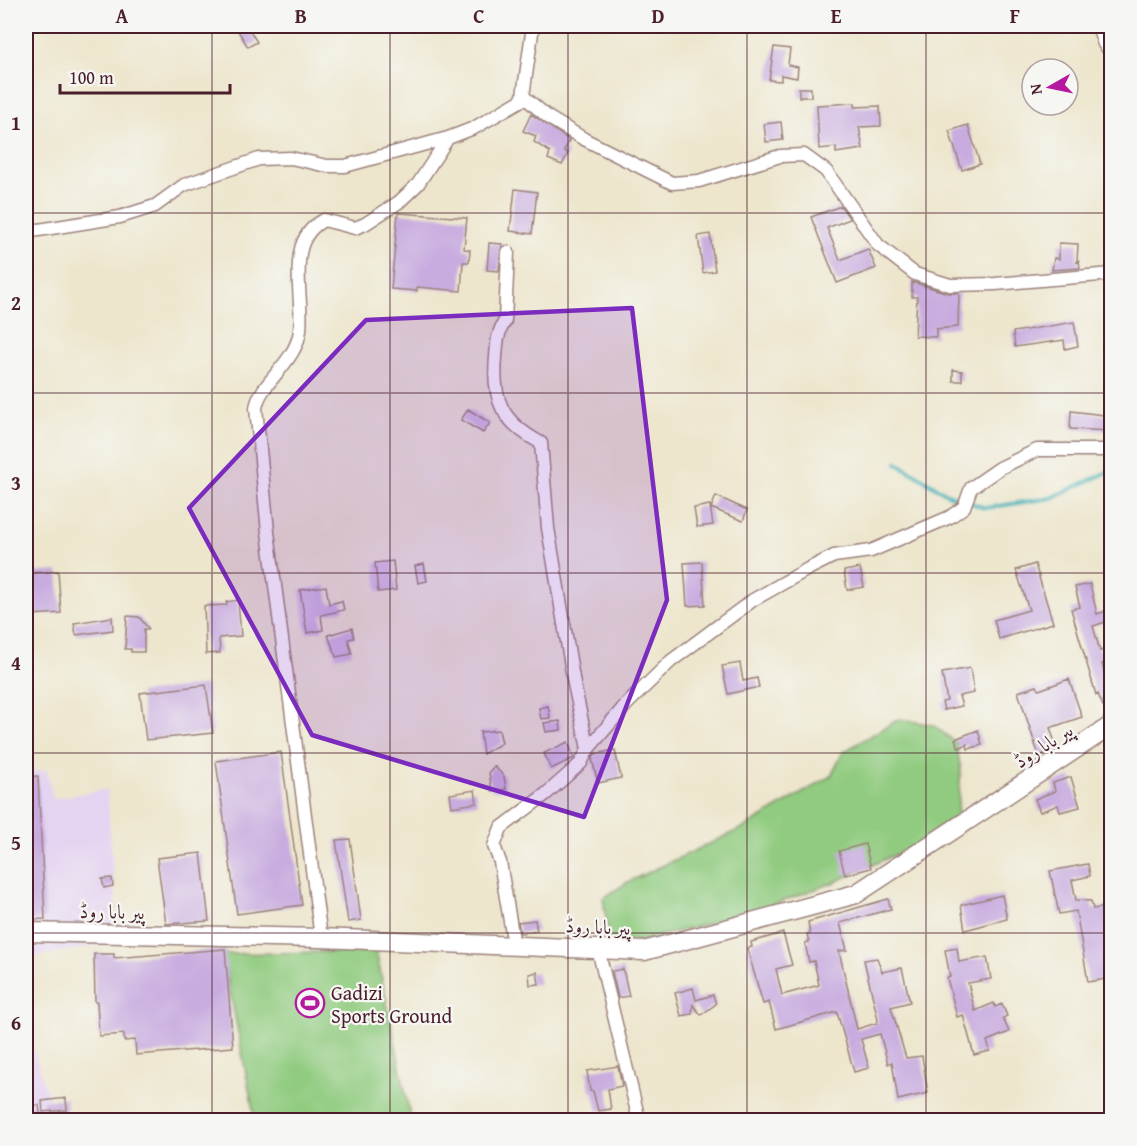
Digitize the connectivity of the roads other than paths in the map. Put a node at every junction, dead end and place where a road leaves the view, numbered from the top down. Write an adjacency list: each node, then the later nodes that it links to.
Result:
1 (533, 26): 4 (street)
2 (1098, 26): 3 (street)
3 (1112, 53)
4 (525, 98): 5 (street); 8 (street)
5 (448, 138): 6 (street); 13 (street)
6 (26, 232)
7 (508, 252): 11 (street)
8 (1112, 274)
9 (1112, 450): 11 (street)
10 (1112, 725): 15 (main road, پیر بابا روڈ)
11 (588, 748): 14 (street)
12 (26, 932): 13 (main road, پیر بابا روڈ)
13 (321, 938): 14 (main road, پیر بابا روڈ)
14 (514, 945): 15 (main road, پیر بابا روڈ)
15 (598, 949): 16 (street)
16 (639, 1120)

